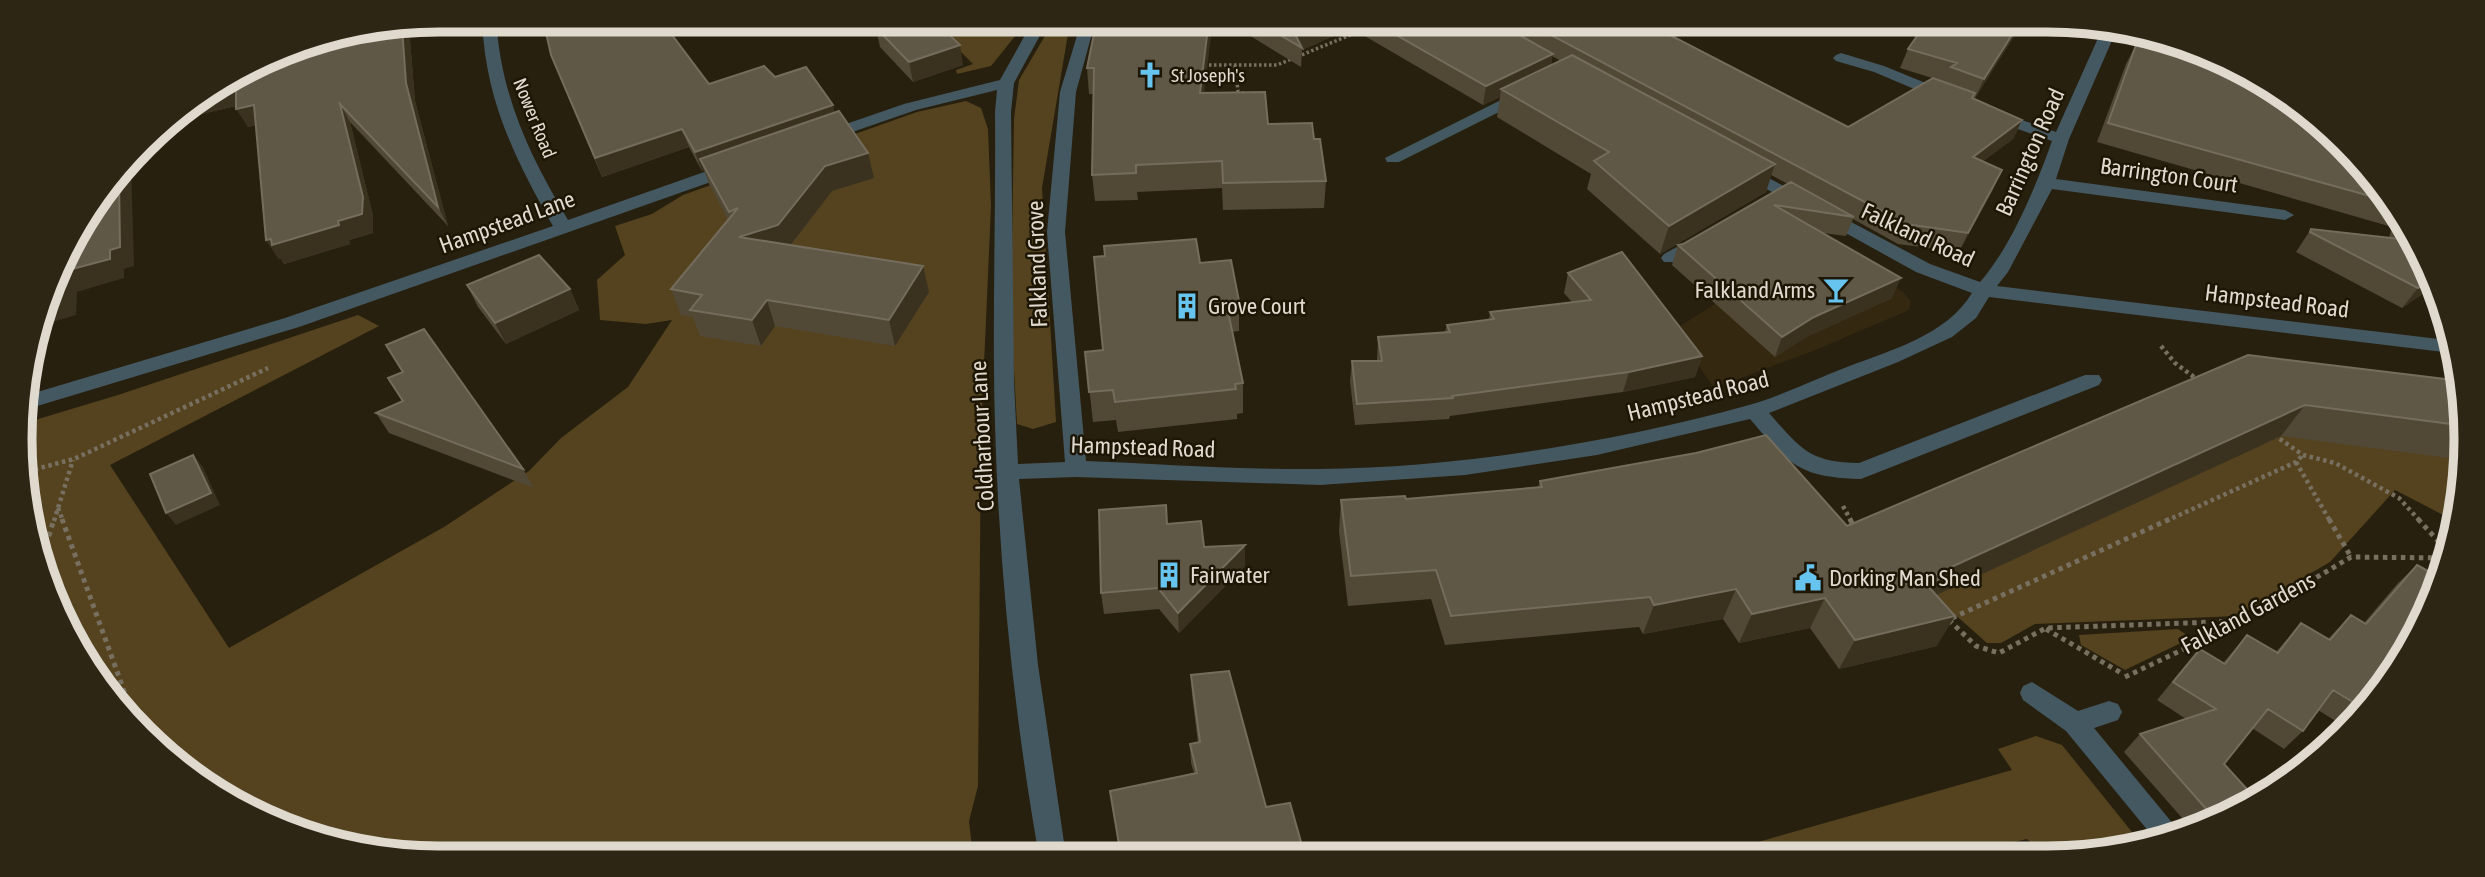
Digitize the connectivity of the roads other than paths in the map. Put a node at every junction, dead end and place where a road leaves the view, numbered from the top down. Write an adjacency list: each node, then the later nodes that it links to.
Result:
1 (490, 32): 17 (street, Nower Road)
2 (1035, 32): 6 (street, Coldharbour Lane)
3 (1085, 32): 25 (street, Falkland Grove)
4 (2106, 36): 8 (street, Barrington Road)
5 (1841, 58): 8 (street)
6 (1006, 83): 9 (street); 26 (street, Coldharbour Lane)
7 (1534, 88): 10 (street)
8 (2061, 139): 13 (street, Barrington Road)
9 (805, 143)
10 (1393, 158)
11 (1723, 160): 14 (street, Falkland Road)
12 (753, 161): 17 (street, Hampstead Lane)
13 (2046, 183): 16 (street, Barrington Court); 20 (street, Barrington Road)
14 (1783, 193): 15 (street); 20 (street, Falkland Road)
15 (1760, 206)
16 (2285, 215)
17 (563, 227): 23 (street, Hampstead Lane)
18 (1715, 232): 19 (street)
19 (1670, 258)
20 (1983, 290): 21 (street, Hampstead Road); 24 (street, Hampstead Road)
21 (2443, 346)
22 (2092, 380): 24 (street)
23 (33, 400)
24 (1755, 411): 25 (street, Hampstead Road)
25 (1076, 468): 26 (street, Hampstead Road)
26 (1008, 472): 31 (street, Coldharbour Lane)
27 (2032, 693): 29 (street)
28 (2109, 712): 29 (street)
29 (2075, 723): 30 (street)
30 (2163, 829)
31 (1050, 846)

